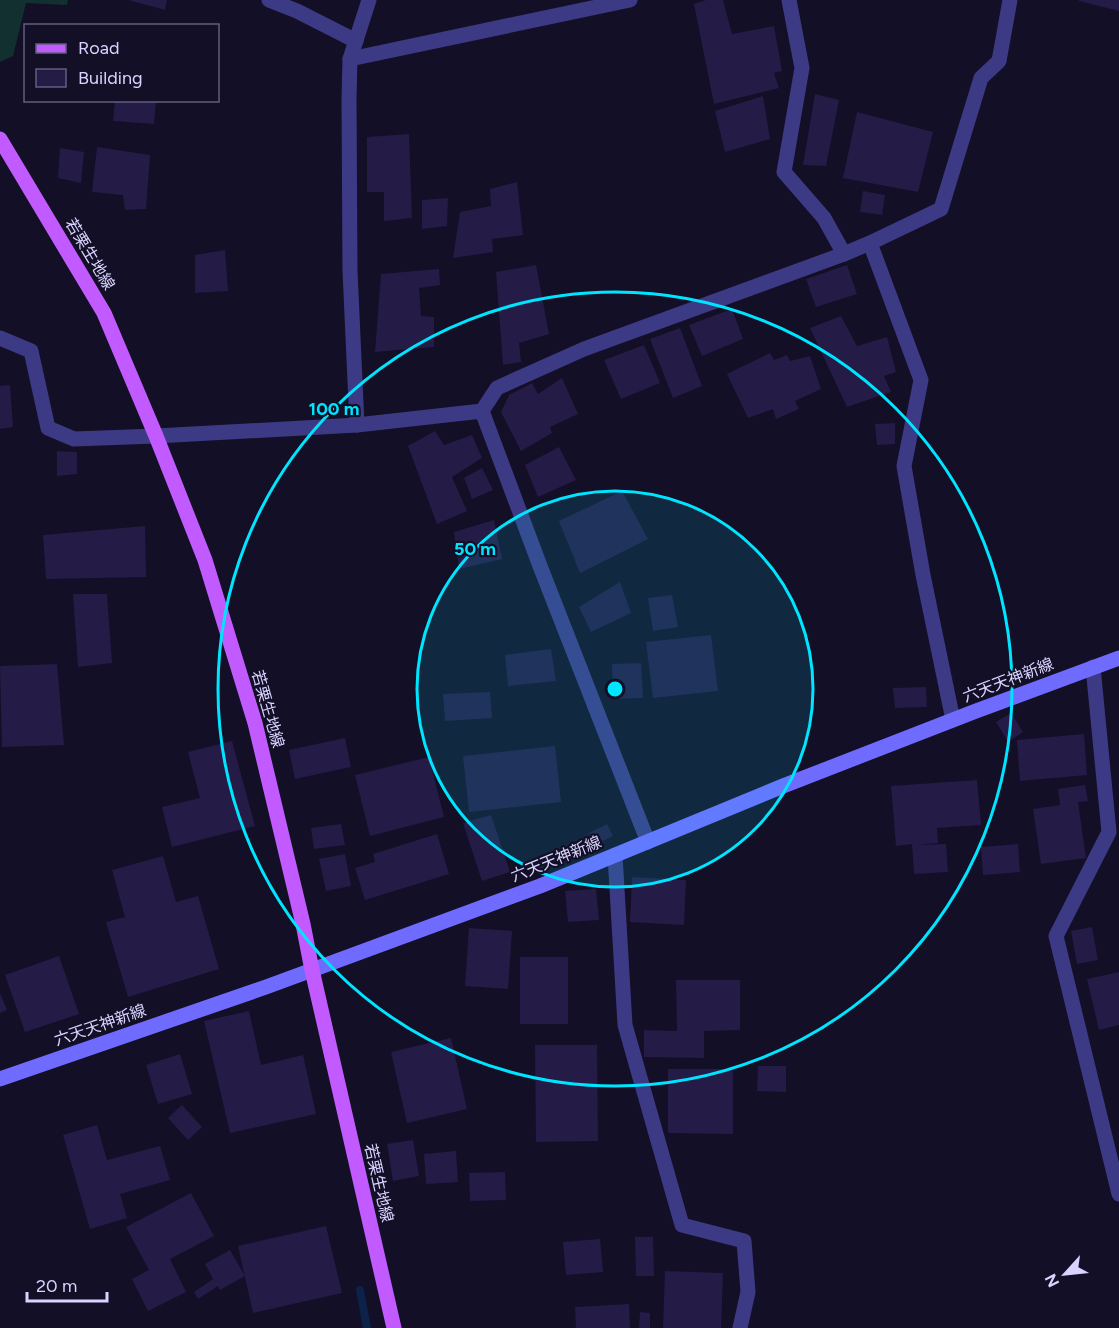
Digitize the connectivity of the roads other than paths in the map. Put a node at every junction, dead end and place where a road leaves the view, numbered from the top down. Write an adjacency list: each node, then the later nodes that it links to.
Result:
1 (269, 0): 6 (street)
2 (369, 0): 6 (street)
3 (630, 0): 7 (street)
4 (789, 0): 10 (street)
5 (1010, 0): 9 (street)
6 (356, 41): 7 (street)
7 (350, 59): 13 (street)
8 (0, 139): 14 (main road, 若栗生地線)
9 (870, 243): 10 (street); 17 (street)
10 (844, 254): 12 (street)
11 (0, 338): 14 (street)
12 (482, 411): 13 (street); 18 (street)
13 (357, 425): 14 (street)
14 (156, 436): 20 (main road, 若栗生地線)
15 (1119, 658): 16 (main road, 六天天神新線)
16 (1093, 667): 17 (main road, 六天天神新線); 22 (street)
17 (953, 720): 18 (main road, 六天天神新線)
18 (648, 842): 19 (main road, 六天天神新線)
19 (615, 855): 20 (main road, 六天天神新線); 24 (street)
20 (312, 970): 21 (main road, 六天天神新線); 23 (main road, 若栗生地線)
21 (0, 1078)
22 (1119, 1194)
23 (394, 1328)
24 (740, 1328)

